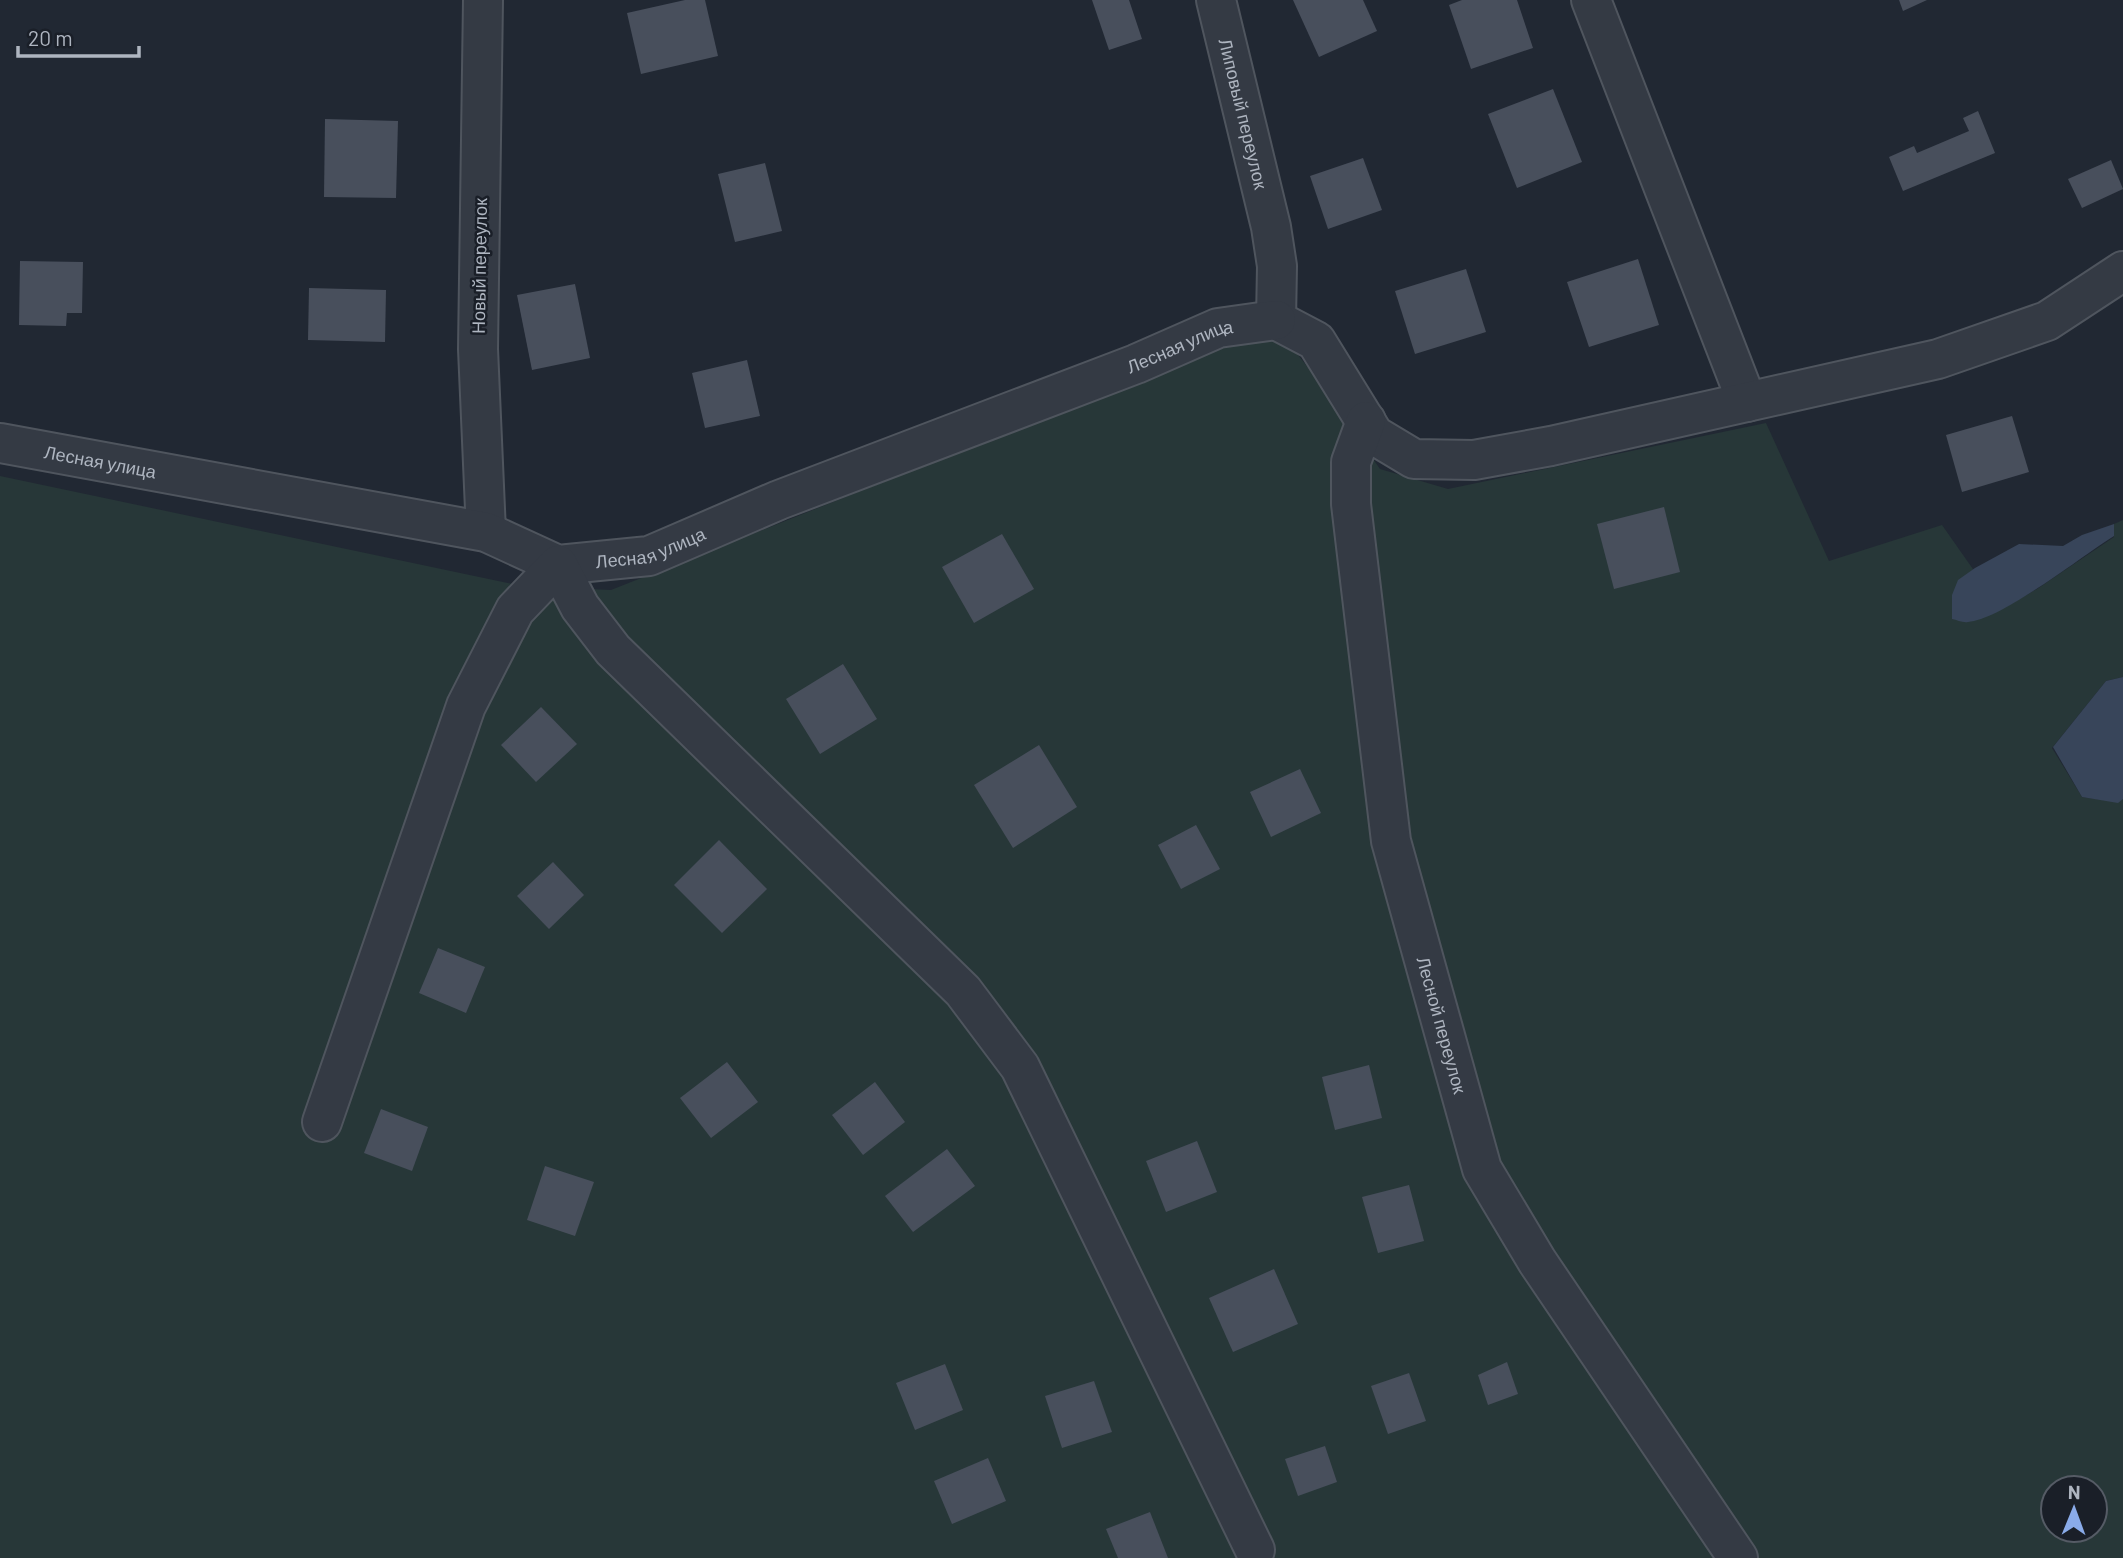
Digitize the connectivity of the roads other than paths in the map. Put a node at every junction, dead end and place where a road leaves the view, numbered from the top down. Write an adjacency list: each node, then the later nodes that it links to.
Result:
1 (482, 0): 9 (street, Новый переулок)
2 (1216, 0): 5 (street, Липовый переулок)
3 (1591, 0): 6 (street)
4 (2123, 271): 6 (street)
5 (1276, 320): 7 (street); 10 (street, Лесная улица)
6 (1747, 402): 7 (street)
7 (1366, 421): 13 (street, Лесной переулок)
8 (0, 443): 9 (street, Лесная улица)
9 (486, 532): 10 (street, Лесная улица)
10 (558, 565): 11 (street); 12 (street)
11 (322, 1122)
12 (1255, 1550)
13 (1738, 1558)

